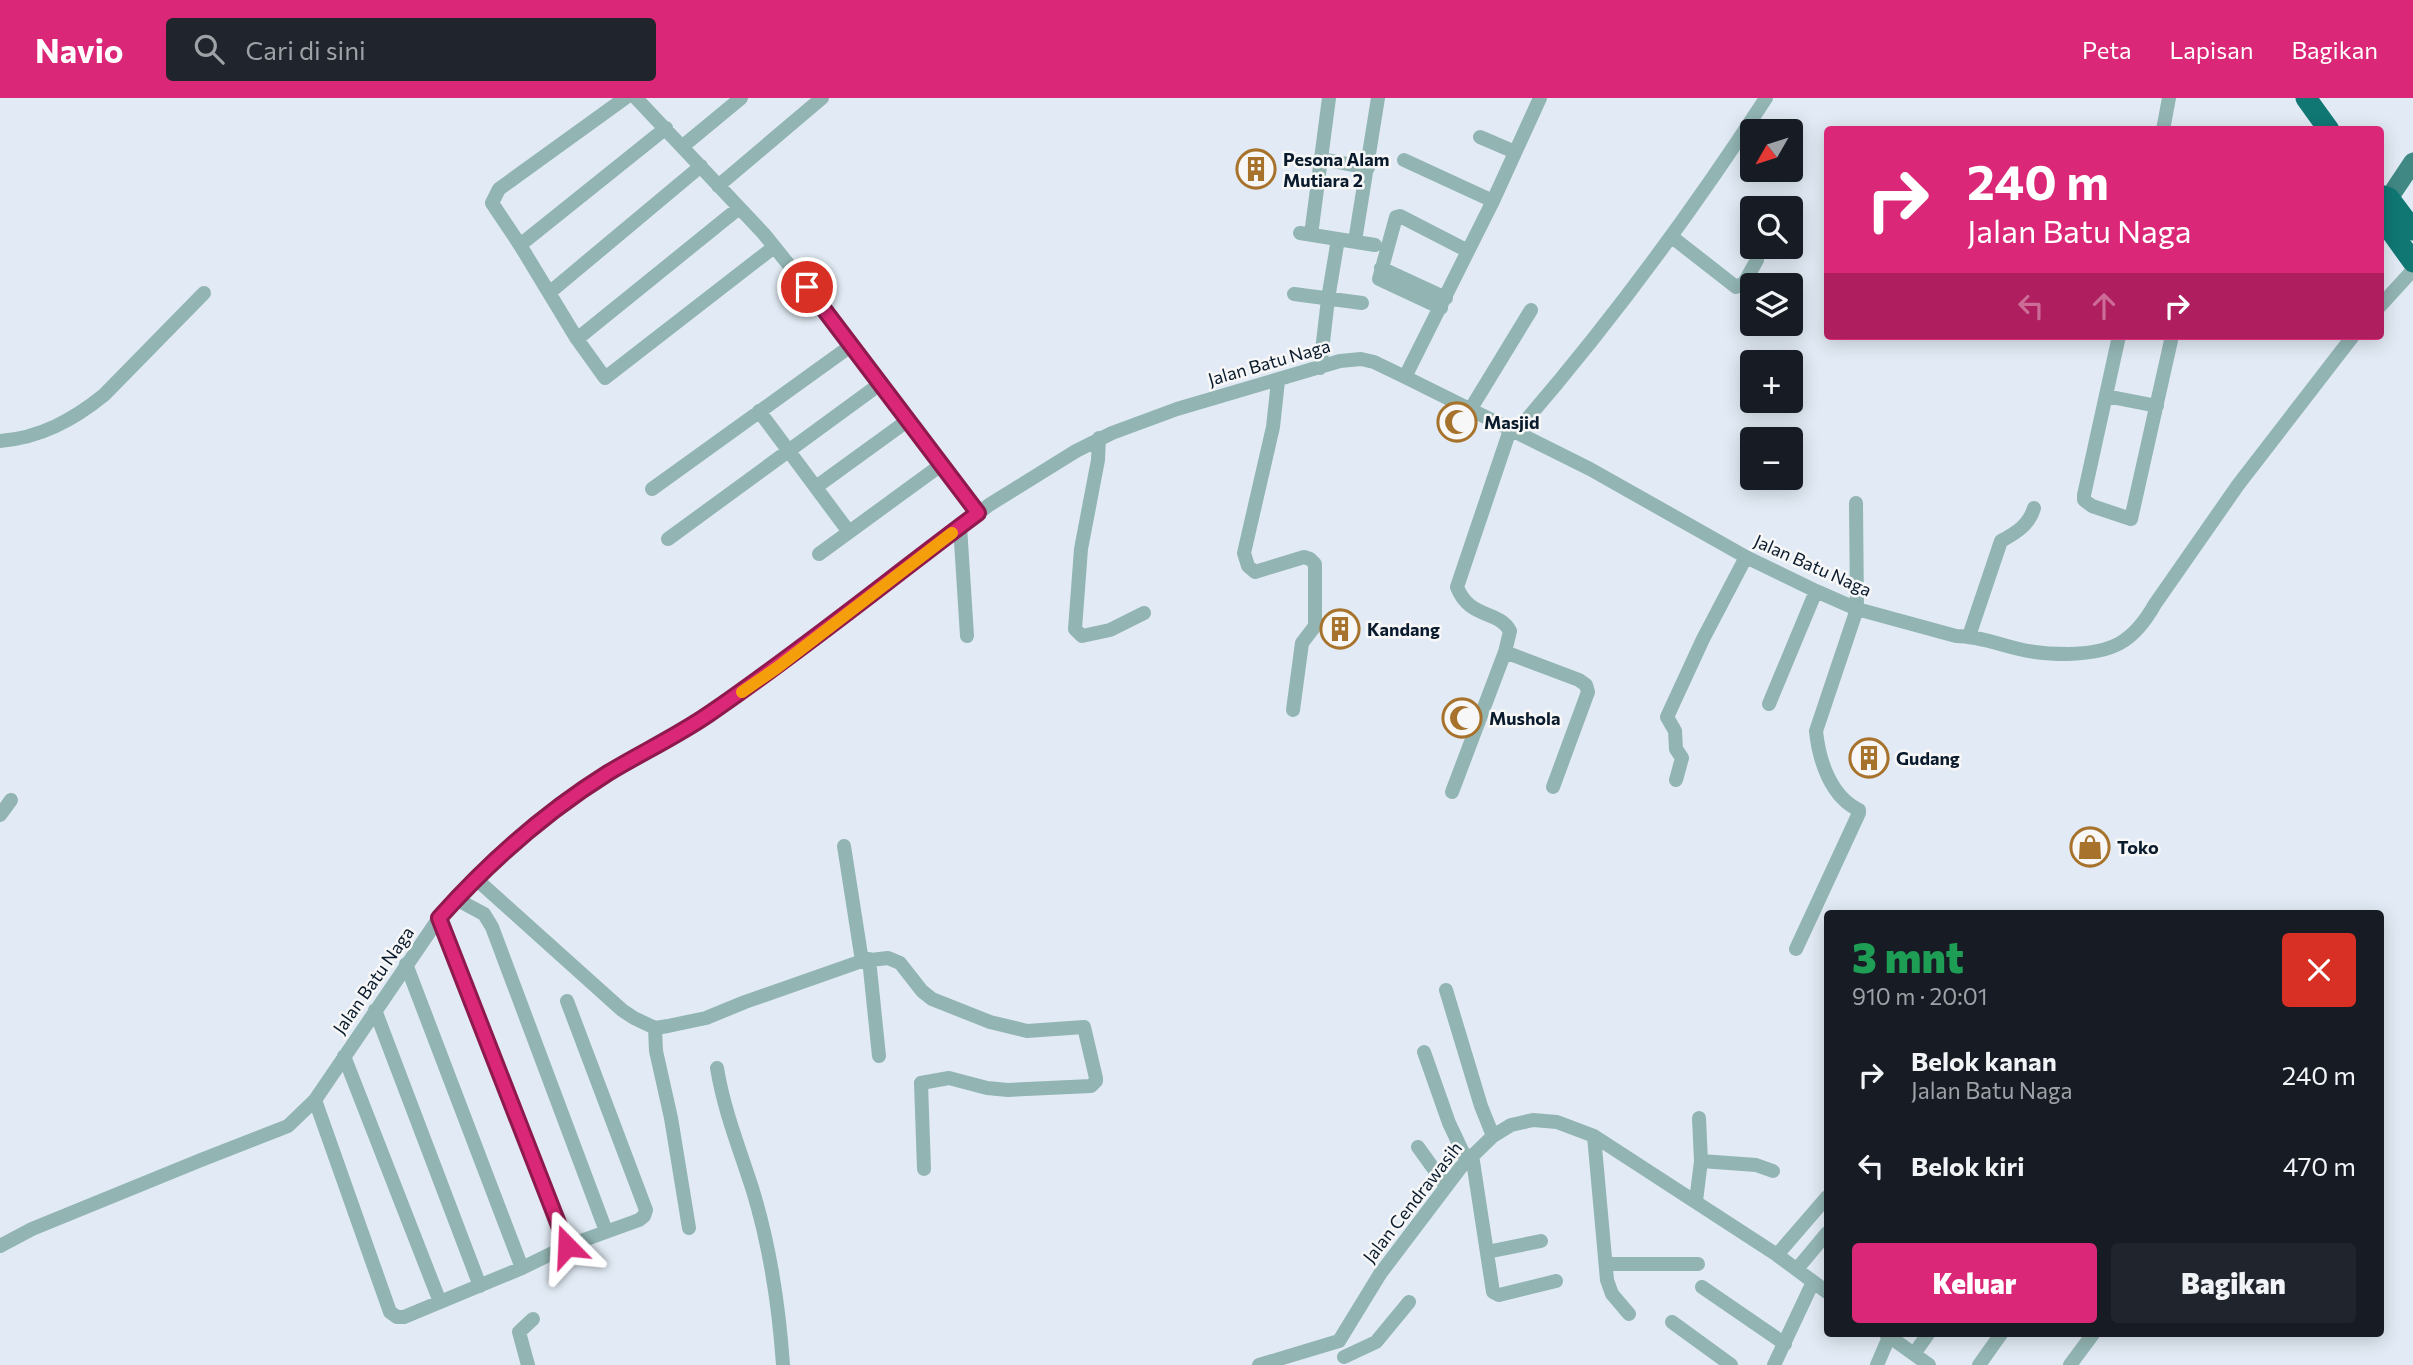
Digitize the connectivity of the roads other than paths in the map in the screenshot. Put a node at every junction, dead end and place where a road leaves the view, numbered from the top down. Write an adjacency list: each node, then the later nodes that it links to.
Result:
1 (625, 98): 32 (street)
2 (741, 98): 15 (street)
3 (822, 98): 22 (street)
4 (1329, 98): 17 (street)
5 (1378, 98): 21 (street)
6 (1540, 98): 16 (street)
7 (1766, 98): 29 (street)
8 (2169, 98): 11 (street)
9 (2306, 98): 12 (highway)
10 (645, 101): 13 (street)
11 (2164, 126)
12 (2326, 126)
13 (666, 128): 15 (street); 32 (street)
14 (1480, 137): 16 (street)
15 (683, 146): 20 (street)
16 (1516, 152): 23 (street)
17 (1322, 159): 21 (street); 30 (street)
18 (1404, 160): 23 (street)
19 (2413, 162): 24 (main road)
20 (701, 166): 22 (street); 40 (street)
21 (1368, 168): 31 (street)
22 (718, 186): 26 (street)
23 (1493, 201): 35 (street)
24 (2384, 201)
25 (2384, 206): 28 (highway)
26 (739, 208): 34 (street); 47 (street)
27 (2384, 208): 37 (highway)
28 (2413, 230)
29 (1672, 237): 36 (street); 61 (street)
30 (1339, 239): 31 (street); 42 (street)
31 (1354, 242): 33 (street)
32 (520, 245): 40 (street)
33 (1374, 245)
34 (774, 247): 47 (street); 51 (street)
35 (1468, 251): 45 (street); 45 (street)
36 (1757, 260)
37 (2413, 262)
38 (2413, 270): 43 (street)
39 (205, 293): 63 (street)
40 (549, 293): 47 (street)
41 (1294, 295): 42 (street)
42 (1328, 299): 44 (street); 52 (street)
43 (2384, 302)
44 (1362, 303)
45 (1443, 303): 53 (street)
46 (1531, 310): 58 (street)
47 (577, 339)
48 (2118, 340): 56 (street)
49 (2171, 340): 57 (street)
50 (2350, 340): 80 (street, Jalan Batu Naga)
51 (852, 345): 55 (street); 59 (street)
52 (1320, 368): 53 (street, Jalan Batu Naga); 54 (street, Jalan Batu Naga)
53 (1405, 377): 58 (street, Jalan Batu Naga)
54 (1278, 381): 62 (street, Jalan Batu Naga); 83 (street)
55 (880, 384): 60 (street); 64 (street)
56 (2106, 396): 57 (street); 57 (street)
57 (2157, 406)
58 (1470, 410): 61 (street, Jalan Batu Naga)
59 (759, 411): 64 (street); 67 (street)
60 (907, 421): 65 (street); 66 (street)
61 (1513, 432): 75 (street, Jalan Batu Naga); 81 (street)
62 (1099, 439): 70 (street, Jalan Batu Naga); 78 (street)
63 (0, 441)
64 (788, 450): 66 (street); 73 (street)
65 (941, 465): 70 (street); 72 (street)
66 (816, 487): 72 (street)
67 (652, 489)
68 (1856, 503): 77 (street)
69 (2034, 508): 80 (street)
70 (978, 513): 71 (street, Jalan Batu Naga)
71 (960, 526): 79 (street); 90 (street, Jalan Batu Naga)
72 (849, 532): 74 (street)
73 (668, 539)
74 (819, 554)
75 (1746, 557): 76 (street, Jalan Batu Naga); 84 (street)
76 (1816, 591): 77 (street, Jalan Batu Naga); 82 (street)
77 (1857, 609): 80 (street, Jalan Batu Naga); 93 (street)
78 (1144, 613)
79 (967, 636)
80 (1969, 636)
81 (1505, 652): 85 (street); 86 (street)
82 (1769, 704)
83 (1293, 710)
84 (1676, 780)
85 (1553, 788)
86 (1452, 792)
87 (11, 800): 88 (street)
88 (0, 815)
89 (844, 846): 94 (street)
90 (475, 878): 91 (street, Jalan Batu Naga); 99 (street)
91 (456, 899): 92 (street, Jalan Batu Naga); 117 (street)
92 (439, 918): 95 (street, Jalan Batu Naga); 120 (street)
93 (1796, 948)
94 (866, 960): 99 (street); 102 (street); 111 (street)
95 (406, 964): 98 (street, Jalan Batu Naga); 126 (street)
96 (1446, 990): 106 (street)
97 (567, 1001): 117 (street)
98 (375, 1010): 101 (street, Jalan Batu Naga); 130 (street)
99 (655, 1028): 116 (street)
100 (1424, 1052): 109 (street)
101 (344, 1056): 104 (street, Jalan Batu Naga); 133 (street)
102 (878, 1056)
103 (717, 1068): 148 (street)
104 (315, 1100): 121 (street, Jalan Batu Naga); 133 (street)
105 (1699, 1118): 110 (street)
106 (1493, 1136): 107 (street, Jalan Cendrawasih); 109 (street, Jalan Cendrawasih)
107 (1594, 1136): 115 (street, Jalan Cendrawasih); 124 (street)
108 (1418, 1147): 113 (street)
109 (1470, 1158): 113 (street, Jalan Cendrawasih); 122 (street)
110 (1701, 1161): 112 (street); 115 (street)
111 (924, 1169)
112 (1773, 1171)
113 (1446, 1186): 143 (street, Jalan Cendrawasih)
114 (1824, 1200): 123 (street)
115 (1696, 1201): 123 (street, Jalan Cendrawasih)
116 (689, 1228)
117 (606, 1231): 120 (street)
118 (1824, 1237): 127 (street)
119 (1541, 1241): 122 (street)
120 (567, 1246): 126 (street)
121 (0, 1247)
122 (1487, 1252): 128 (street)
123 (1777, 1255): 127 (street, Jalan Cendrawasih)
124 (1606, 1264): 125 (street); 135 (street)
125 (1698, 1264)
126 (522, 1268): 130 (street)
127 (1797, 1269): 129 (street, Jalan Cendrawasih)
128 (1556, 1281)
129 (1813, 1282): 132 (street, Jalan Cendrawasih); 144 (street)
130 (480, 1286): 133 (street)
131 (1702, 1287): 144 (street)
132 (1824, 1290)
133 (440, 1302)
134 (1409, 1303): 146 (street)
135 (1629, 1314)
136 (533, 1319): 147 (street)
137 (1672, 1322): 150 (street)
138 (1886, 1337): 152 (street)
139 (1890, 1337): 145 (street)
140 (1926, 1337): 145 (street)
141 (1999, 1337): 154 (street)
142 (2091, 1337): 155 (street)
143 (1339, 1341): 146 (street); 149 (street)
144 (1785, 1344): 151 (street)
145 (1914, 1354): 153 (street)
146 (1346, 1361)
147 (528, 1365)
148 (783, 1365)
149 (1259, 1365)
150 (1731, 1365)
151 (1774, 1365)
152 (1877, 1365)
153 (1929, 1365)
154 (1979, 1365)
155 (2070, 1365)

